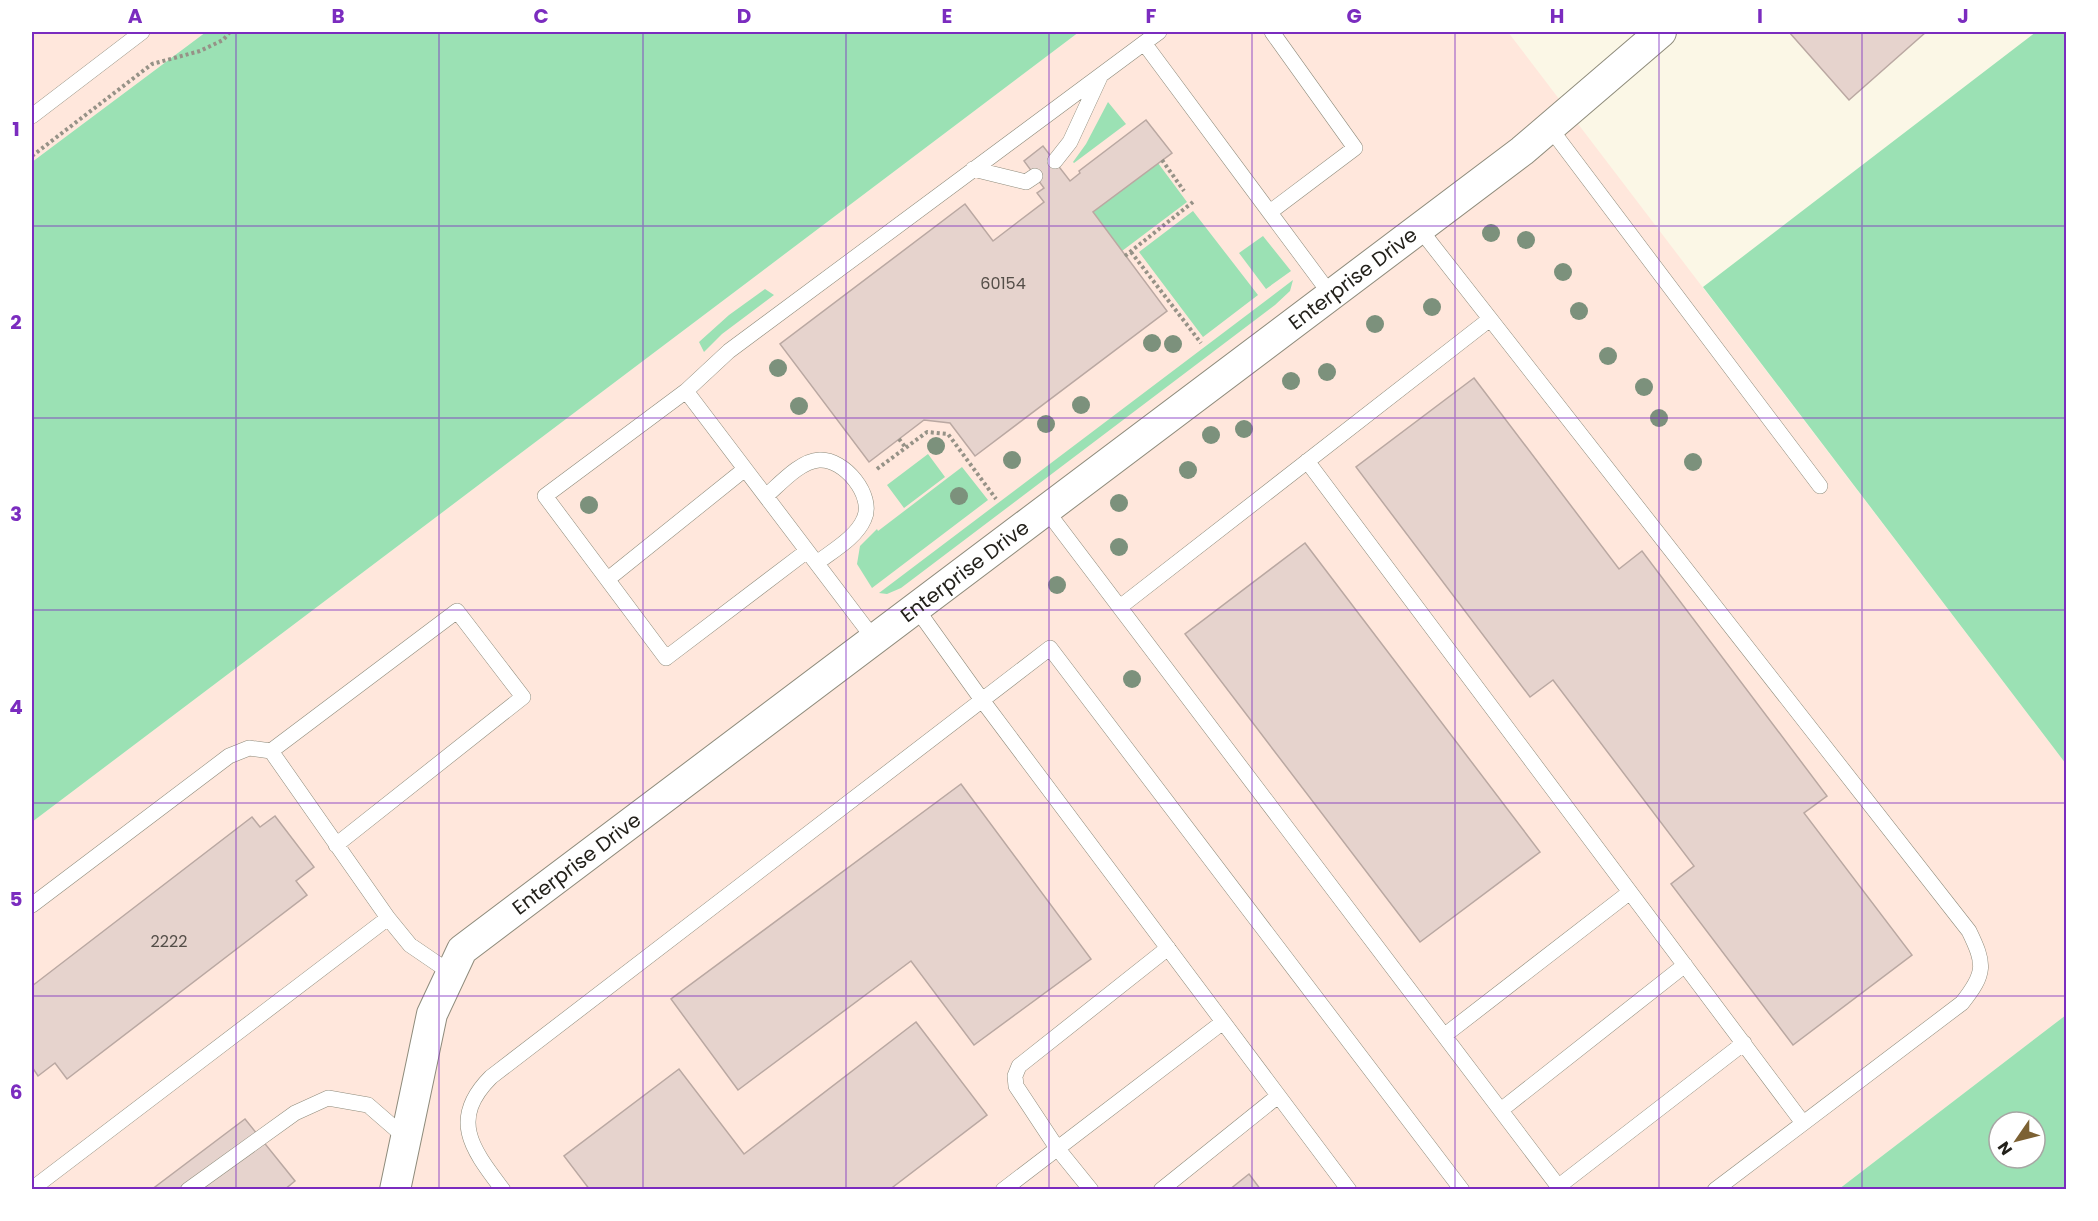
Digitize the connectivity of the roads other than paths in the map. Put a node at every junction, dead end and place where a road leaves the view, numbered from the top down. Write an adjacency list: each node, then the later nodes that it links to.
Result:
1 (142, 32): 7 (lane)
2 (1159, 32): 5 (lane)
3 (1272, 32): 12 (lane)
4 (1661, 32): 8 (street, Enterprise Drive)
5 (1144, 43): 6 (lane); 12 (lane)
6 (1101, 74): 9 (lane); 10 (lane)
7 (32, 116)
8 (1550, 128): 13 (street, Enterprise Drive); 19 (lane)
9 (1054, 161)
10 (973, 169): 11 (lane); 16 (lane)
11 (1035, 176)
12 (1270, 212): 14 (lane)
13 (1419, 228): 14 (street, Enterprise Drive); 15 (lane)
14 (1331, 295): 21 (street, Enterprise Drive)
15 (1490, 319): 17 (lane); 42 (lane)
16 (686, 391): 18 (lane); 24 (lane)
17 (1307, 461): 25 (lane); 31 (lane)
18 (745, 469): 20 (lane); 24 (lane)
19 (1820, 486)
20 (766, 496): 22 (lane); 23 (lane)
21 (1046, 510): 25 (lane); 26 (street, Enterprise Drive)
22 (807, 551): 23 (lane); 24 (lane)
23 (817, 563): 27 (lane)
24 (608, 579)
25 (1119, 607): 38 (lane)
26 (916, 608): 27 (street, Enterprise Drive); 28 (lane)
27 (874, 639): 36 (street, Enterprise Drive)
28 (982, 700): 34 (lane); 49 (lane); 54 (lane)
29 (271, 751): 30 (lane); 30 (lane); 32 (lane)
30 (336, 845): 33 (lane)
31 (1630, 892): 35 (lane); 38 (lane)
32 (32, 904)
33 (388, 918): 36 (lane); 46 (lane)
34 (1168, 948): 37 (lane); 44 (lane)
35 (1685, 965): 39 (lane); 41 (lane)
36 (451, 974): 43 (street, Enterprise Drive)
37 (1223, 1022): 40 (lane); 44 (lane)
38 (1445, 1035): 41 (lane)
39 (1744, 1043): 42 (lane); 45 (lane)
40 (1278, 1096): 52 (lane); 53 (lane)
41 (1501, 1110): 45 (lane)
42 (1803, 1123): 55 (lane)
43 (406, 1138): 47 (lane); 48 (street, Enterprise Drive)
44 (1057, 1148): 50 (lane); 51 (lane)
45 (1560, 1188)
46 (32, 1189)
47 (188, 1190)
48 (395, 1190)
49 (502, 1190)
50 (1003, 1190)
51 (1091, 1190)
52 (1161, 1190)
53 (1349, 1190)
54 (1462, 1190)
55 (1715, 1190)

